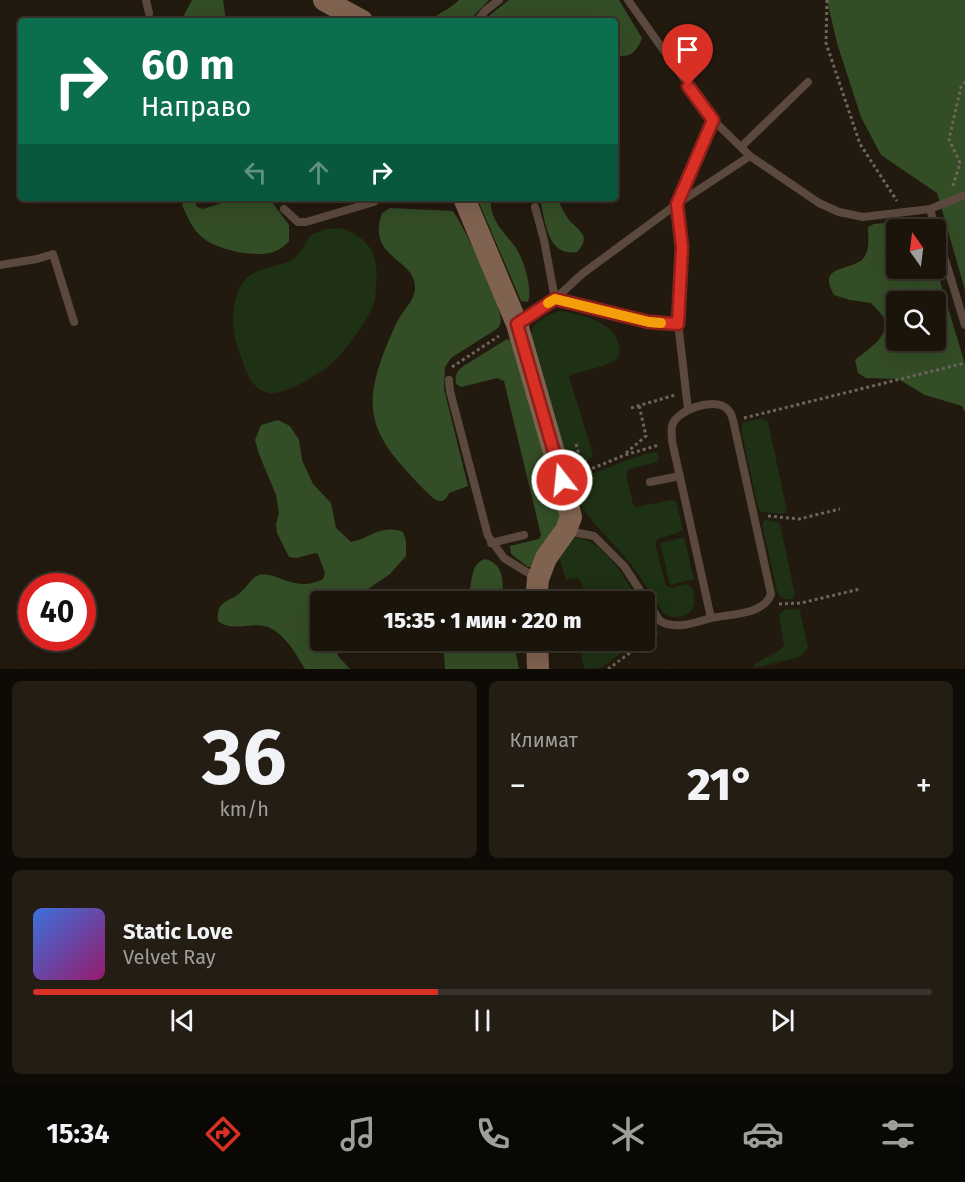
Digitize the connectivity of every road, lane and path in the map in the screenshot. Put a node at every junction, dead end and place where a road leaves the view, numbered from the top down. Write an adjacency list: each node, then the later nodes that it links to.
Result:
1 (146, 0): 6 (lane)
2 (499, 0): 8 (lane)
3 (628, 0): 11 (lane)
4 (827, 0): 21 (path)
5 (330, 6): 7 (street)
6 (149, 13)
7 (356, 18)
8 (479, 18)
9 (808, 82): 12 (lane)
10 (965, 82): 20 (path)
11 (713, 120): 12 (lane); 17 (lane)
12 (741, 147): 13 (lane)
13 (750, 156): 17 (lane); 21 (lane)
14 (965, 195): 20 (lane)
15 (375, 201): 19 (lane)
16 (465, 201): 27 (street)
17 (677, 204): 25 (lane); 28 (lane)
18 (535, 207): 25 (lane)
19 (284, 209)
20 (930, 209): 21 (lane); 22 (lane)
21 (904, 212)
22 (933, 219)
23 (946, 263): 29 (lane)
24 (0, 265): 26 (lane)
25 (555, 299): 27 (lane); 28 (lane)
26 (74, 322)
27 (517, 324): 31 (path); 42 (street)
28 (678, 324): 32 (lane)
29 (965, 326)
30 (965, 363): 36 (path)
31 (449, 380): 48 (lane)
32 (686, 392): 33 (path); 35 (lane)
33 (639, 405): 34 (path); 39 (path)
34 (631, 408)
35 (688, 409): 36 (lane); 37 (lane)
36 (734, 420): 45 (lane)
37 (672, 441): 39 (path); 41 (lane)
38 (576, 444): 40 (path)
39 (625, 455): 40 (path)
40 (584, 471): 42 (path)
41 (680, 476): 43 (lane); 52 (lane)
42 (562, 480): 46 (street)
43 (650, 482)
44 (840, 509): 45 (path)
45 (754, 515): 51 (lane)
46 (566, 530): 50 (street); 53 (lane)
47 (524, 535): 48 (lane)
48 (491, 543): 50 (lane)
49 (860, 589): 51 (path)
50 (537, 590)
51 (769, 602): 52 (lane)
52 (711, 618): 53 (lane)
53 (668, 625): 56 (path)
54 (537, 651): 55 (street)
55 (538, 669)
56 (608, 669)

